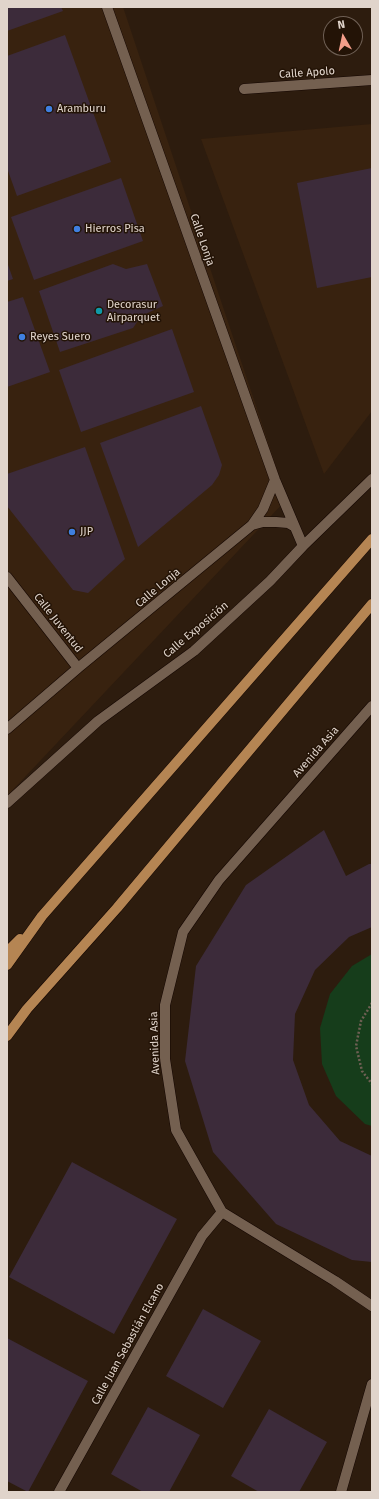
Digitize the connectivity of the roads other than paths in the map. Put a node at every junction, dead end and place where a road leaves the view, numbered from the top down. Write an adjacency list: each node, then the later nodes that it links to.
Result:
1 (107, 7): 5 (street, Calle Lonja)
2 (372, 80): 3 (street, Calle Apolo)
3 (244, 89)
4 (372, 479): 9 (street, Calle Exposición)
5 (275, 480): 6 (street, Calle Lonja); 7 (street, Calle Lonja)
6 (252, 525): 7 (street); 12 (street, Calle Lonja)
7 (295, 527): 9 (street, Calle Lonja)
8 (372, 539): 16 (main road)
9 (303, 546): 15 (street, Calle Exposición)
10 (7, 576): 12 (street, Calle Juventud)
11 (372, 604): 19 (main road)
12 (78, 668): 14 (street, Calle Juventud)
13 (372, 706): 20 (street, Avenida Asia)
14 (7, 729)
15 (7, 803)
16 (42, 916): 17 (main road); 18 (main road)
17 (7, 952)
18 (7, 965)
19 (7, 1036)
20 (222, 1212): 21 (street, Avenida Asia); 23 (street, Calle Juan Sebastián Elcano)
21 (372, 1306)
22 (372, 1384): 24 (street)
23 (59, 1492)
24 (341, 1492)

